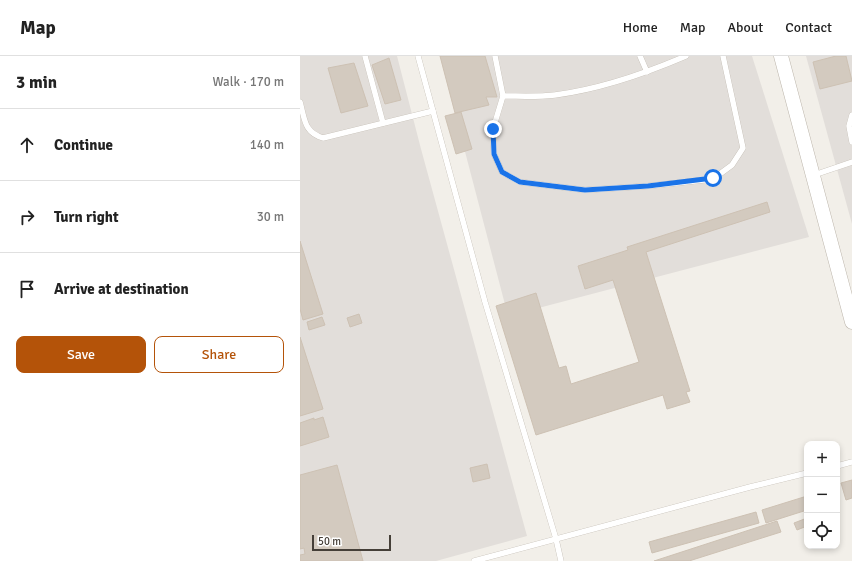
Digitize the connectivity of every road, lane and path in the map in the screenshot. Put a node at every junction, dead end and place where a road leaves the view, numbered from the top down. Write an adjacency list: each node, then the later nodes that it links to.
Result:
1 (365, 56): 13 (lane)
2 (418, 56): 11 (lane)
3 (495, 56): 9 (lane)
4 (640, 56): 8 (lane)
5 (686, 56): 8 (lane)
6 (722, 56): 9 (lane)
7 (781, 56): 16 (street)
8 (647, 72): 9 (lane)
9 (503, 96)
10 (300, 102): 13 (lane)
11 (433, 111): 13 (lane); 21 (lane)
12 (852, 116): 14 (lane)
13 (384, 123)
14 (852, 142)
15 (852, 162): 16 (lane)
16 (814, 175): 17 (street)
17 (852, 322)
18 (852, 462): 19 (lane)
19 (840, 465)
20 (804, 474): 21 (lane)
21 (556, 539): 22 (lane); 23 (lane)
22 (474, 561)
23 (561, 561)

